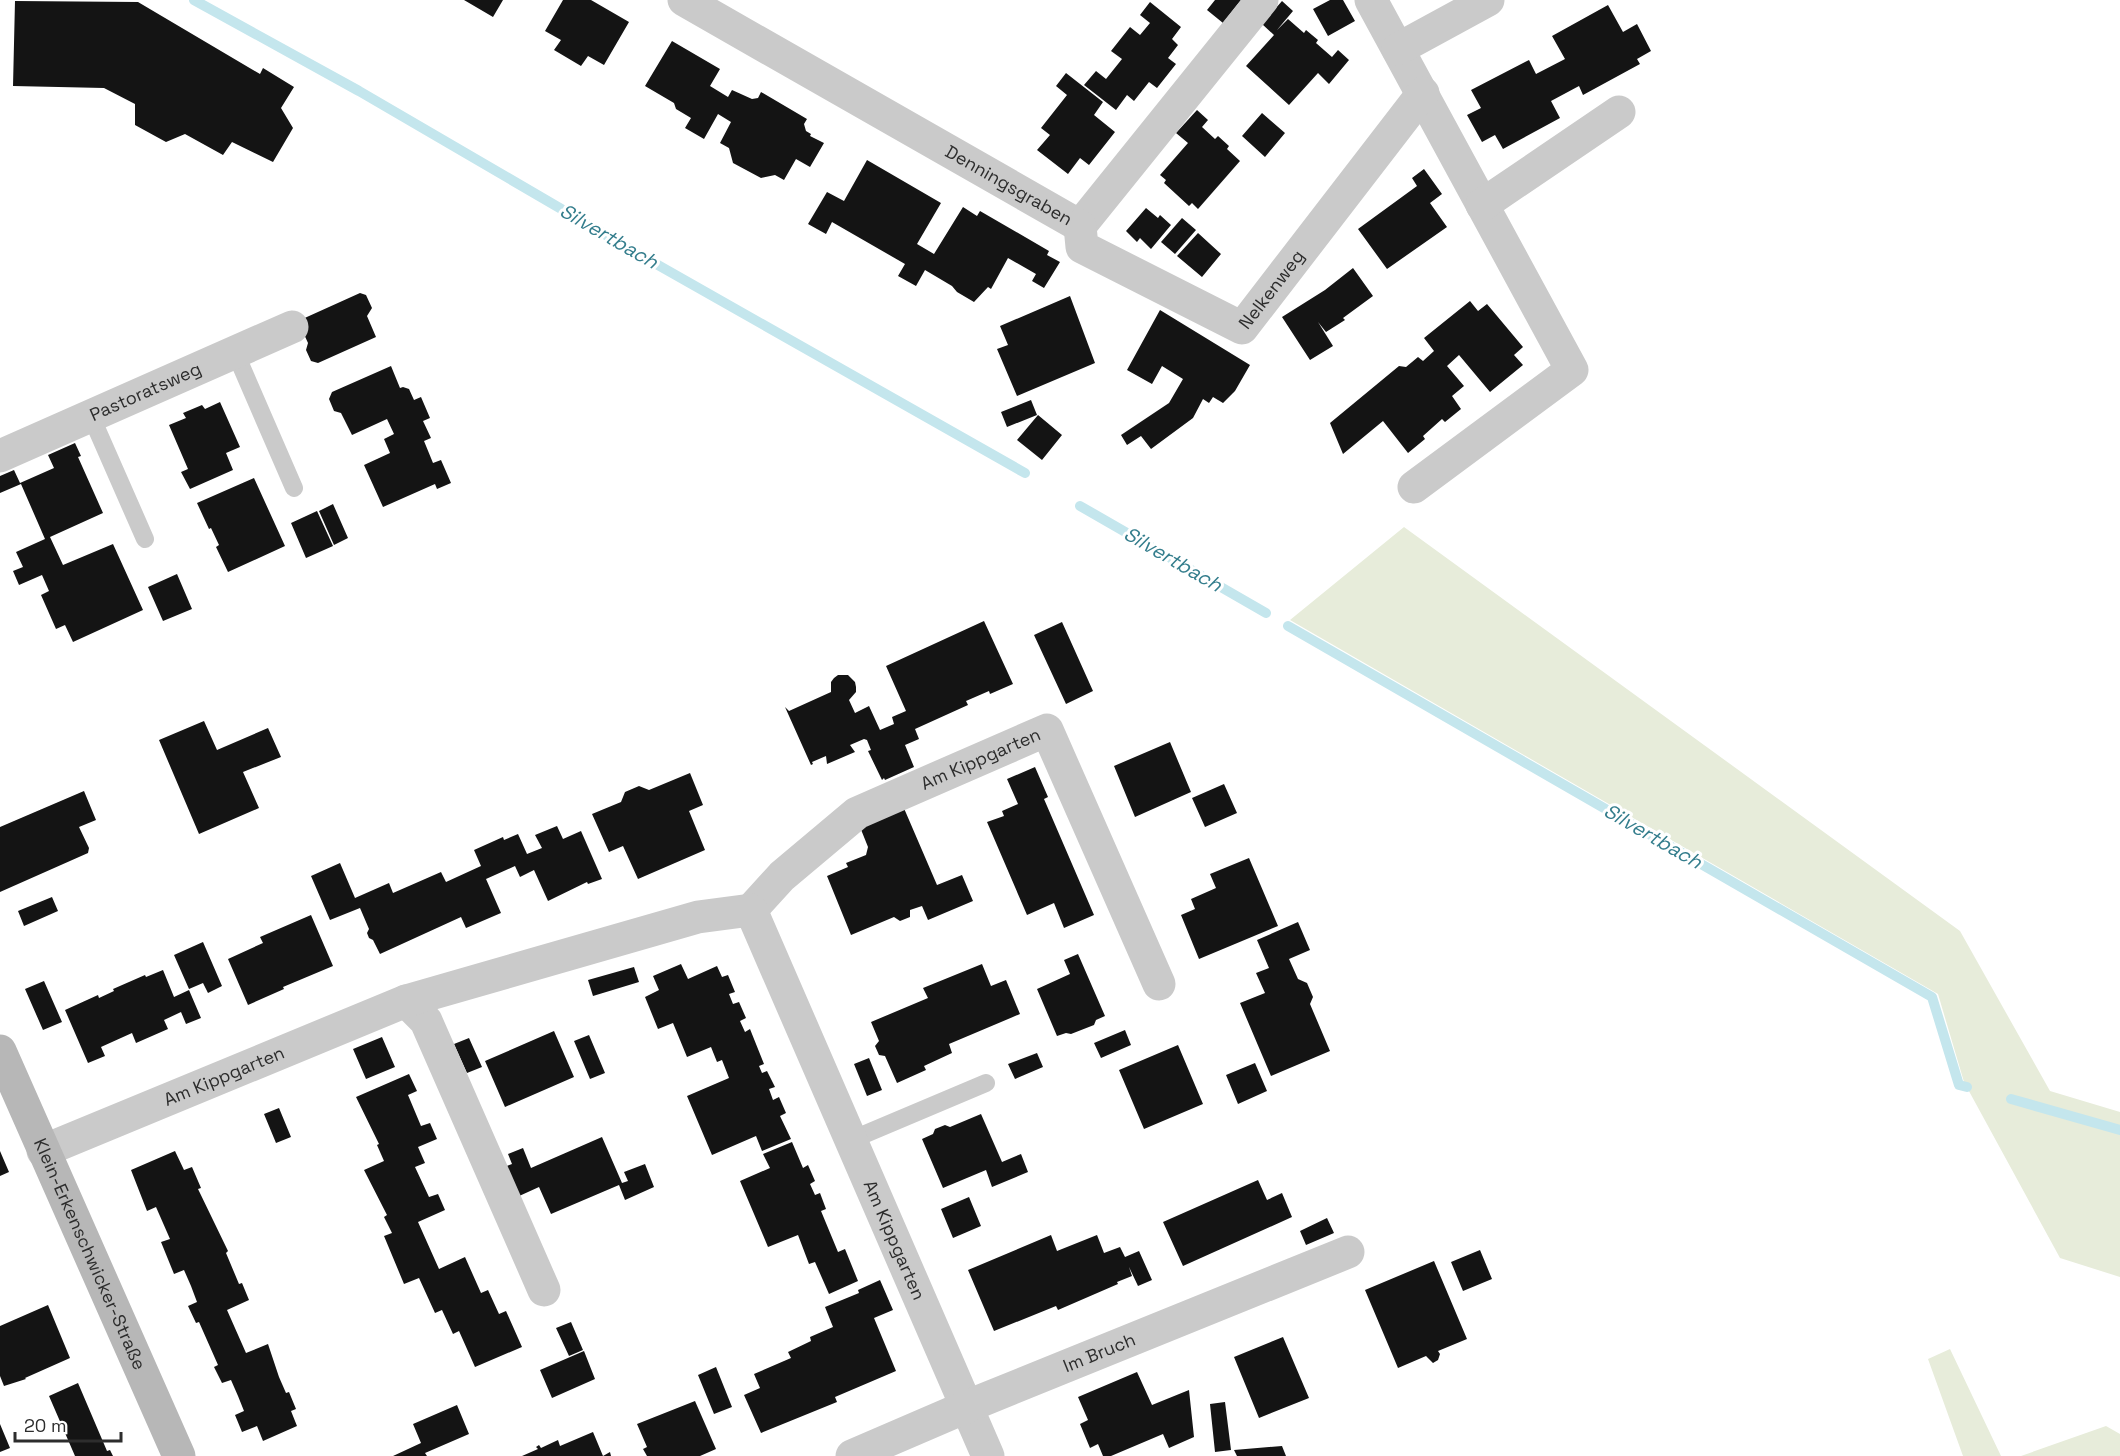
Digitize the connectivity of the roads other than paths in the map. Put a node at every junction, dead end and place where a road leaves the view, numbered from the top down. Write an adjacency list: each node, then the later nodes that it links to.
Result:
1 (684, 0): 9 (street, Denningsgraben)
2 (1262, 0): 9 (street, Denningsgraben)
3 (1371, 0): 5 (street)
4 (1488, 0): 5 (street)
5 (1398, 49): 6 (street)
6 (1423, 93): 8 (street); 9 (street, Nelkenweg)
7 (1619, 112): 8 (street)
8 (1482, 205): 15 (street)
9 (1080, 226)
10 (292, 327): 11 (street, Pastoratsweg)
11 (235, 352): 12 (street, Pastoratsweg); 14 (lane)
12 (91, 416): 13 (street, Pastoratsweg); 16 (lane)
13 (0, 456)
14 (294, 488)
15 (1414, 488)
16 (145, 539)
17 (751, 910): 18 (street, Am Kippgarten); 19 (street, Am Kippgarten); 22 (street, Am Kippgarten)
18 (1159, 984)
19 (405, 1001): 23 (street, Am Kippgarten); 25 (street)
20 (0, 1051): 23 (street, Klein-Erkenschwicker-Straße)
21 (986, 1083): 22 (lane)
22 (851, 1140): 26 (street, Am Kippgarten)
23 (43, 1151): 27 (street, Klein-Erkenschwicker-Straße)
24 (1348, 1252): 26 (street, Im Bruch)
25 (544, 1290)
26 (968, 1406): 28 (street, Im Bruch); 29 (street, Am Kippgarten)
27 (178, 1456)
28 (852, 1456)
29 (988, 1456)

